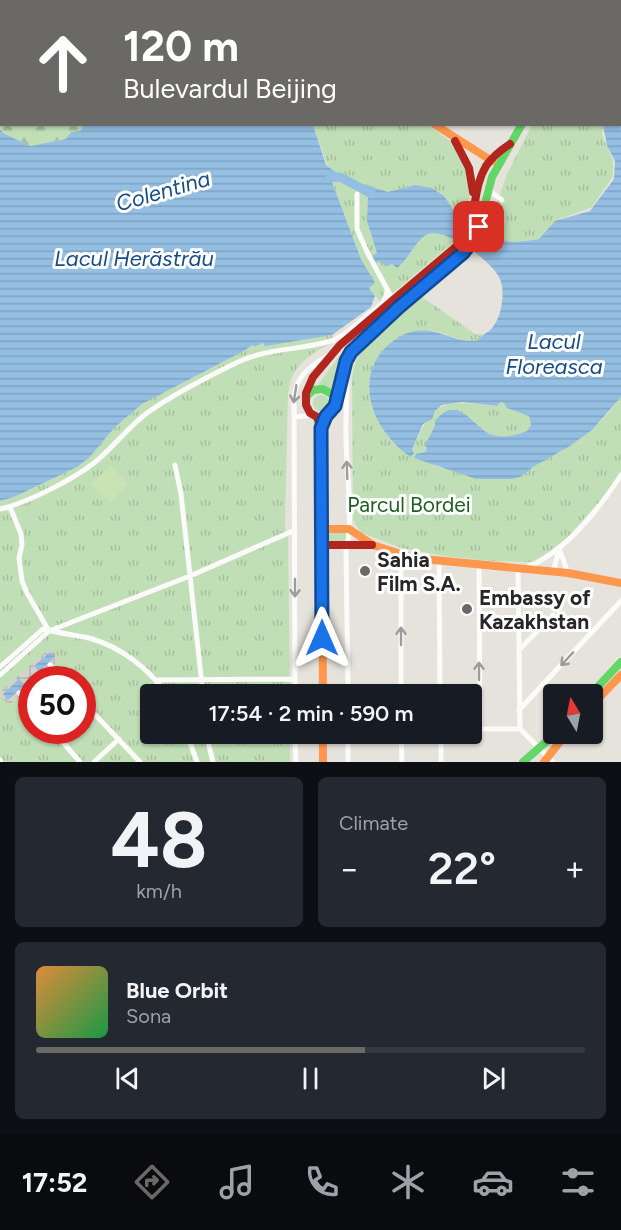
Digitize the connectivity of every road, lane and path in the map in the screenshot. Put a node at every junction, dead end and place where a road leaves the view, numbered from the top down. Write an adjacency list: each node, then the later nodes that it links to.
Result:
1 (437, 126): 3 (main road)
2 (521, 126): 4 (main road)
3 (453, 138): 5 (main road); 10 (main road)
4 (510, 144): 5 (main road); 6 (main road)
5 (490, 159): 6 (main road); 10 (main road)
6 (497, 167): 7 (main road)
7 (488, 190): 9 (street); 11 (main road)
8 (357, 194): 12 (street)
9 (502, 200)
10 (474, 207): 11 (main road)
11 (455, 255): 13 (main road); 15 (main road)
12 (387, 291): 13 (street); 24 (street)
13 (393, 300): 14 (main road)
14 (333, 352): 16 (main road); 20 (street, one-way to 20)
15 (346, 361): 17 (main road); 27 (street, one-way to 15)
16 (306, 402): 17 (main road); 18 (main road); 20 (street)
17 (335, 406): 19 (main road)
18 (315, 416): 19 (main road); 20 (street); 21 (main road)
19 (326, 416): 21 (main road)
20 (294, 417): 28 (street)
21 (321, 428): 26 (main road)
22 (175, 465): 39 (street)
23 (621, 476): 32 (street)
24 (10, 507): 25 (street); 43 (street)
25 (0, 510)
26 (322, 529): 27 (main road); 29 (main road)
27 (349, 529): 30 (street); 31 (main road)
28 (295, 530): 39 (street); 49 (street, one-way to 49)
29 (322, 542): 30 (main road); 55 (main road)
30 (348, 544): 31 (main road); 56 (street)
31 (373, 545): 33 (main road)
32 (559, 548): 36 (street); 37 (street); 38 (street)
33 (401, 556): 34 (main road); 57 (street, one-way to 33)
34 (439, 561): 35 (main road); 58 (street)
35 (479, 565): 36 (main road); 59 (street, one-way to 35)
36 (521, 568): 37 (main road); 44 (street)
37 (553, 572): 38 (main road)
38 (568, 573): 40 (main road)
39 (190, 576): 43 (street); 51 (street)
40 (621, 583)
41 (621, 600): 62 (street, one-way to 62)
42 (553, 615): 44 (street)
43 (49, 631): 46 (street); 47 (street); 50 (street)
44 (519, 650): 62 (street)
45 (621, 662): 60 (main road)
46 (0, 667)
47 (0, 675)
48 (621, 675): 61 (main road)
49 (294, 679): 51 (street); 54 (street)
50 (157, 680): 51 (street); 52 (street)
51 (202, 681): 53 (street)
52 (160, 684)
53 (202, 684)
54 (294, 684)
55 (322, 684)
56 (348, 684)
57 (401, 684)
58 (440, 684)
59 (480, 684)
60 (600, 684)
61 (603, 694)
62 (519, 711): 65 (street)
63 (96, 716): 66 (street)
64 (482, 729): 65 (street)
65 (520, 729): 77 (street)
66 (119, 740): 80 (street); 81 (street)
67 (64, 744): 79 (street)
68 (191, 744): 82 (street)
69 (208, 744): 83 (street)
70 (295, 744): 84 (street)
71 (323, 744): 85 (main road)
72 (348, 744): 86 (street)
73 (401, 744): 87 (street)
74 (441, 744): 88 (street)
75 (543, 744): 77 (main road)
76 (559, 744): 78 (main road)
77 (538, 747): 78 (street); 89 (main road)
78 (548, 760)
79 (80, 762)
80 (94, 762)
81 (140, 762)
82 (197, 762)
83 (213, 762)
84 (296, 762)
85 (323, 762)
86 (348, 762)
87 (402, 762)
88 (441, 762)
89 (523, 762)

